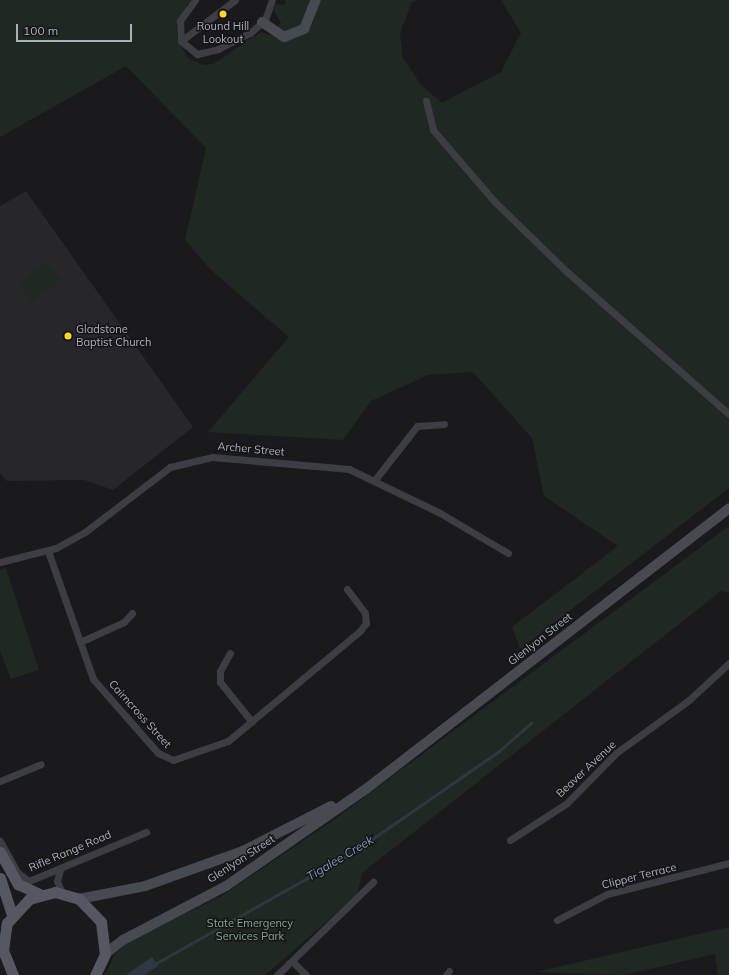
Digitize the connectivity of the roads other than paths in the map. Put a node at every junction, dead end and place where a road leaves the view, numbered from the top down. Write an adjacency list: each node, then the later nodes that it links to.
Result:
1 (195, 0): 6 (street)
2 (235, 0): 6 (street)
3 (272, 0): 5 (street)
4 (316, 0): 5 (main road)
5 (262, 22): 6 (street)
6 (181, 41)
7 (426, 101): 8 (street)
8 (729, 414)
9 (444, 424): 10 (street)
10 (374, 481): 12 (street, Archer Street); 13 (street, Archer Street)
11 (729, 508): 23 (main road, Glenlyon Street)
12 (48, 551): 14 (street, Archer Street); 17 (street, Cairncross Street)
13 (508, 553)
14 (0, 562)
15 (347, 589): 20 (street, Cairncross Street)
16 (132, 613): 17 (street)
17 (80, 642): 20 (street, Cairncross Street)
18 (230, 653): 20 (street)
19 (729, 663): 26 (street, Beaver Avenue)
20 (252, 722)
21 (41, 764): 22 (street)
22 (0, 781)
23 (366, 789): 34 (main road, Glenlyon Street); 38 (main road, Glenlyon Street)
24 (146, 832): 29 (street, Rifle Range Road)
25 (0, 840): 29 (street, Rifle Range Road)
26 (510, 840)
27 (0, 852): 33 (main road)
28 (729, 863): 36 (street, Clipper Terrace)
29 (60, 870): 32 (street)
30 (0, 878): 35 (main road)
31 (373, 882): 39 (street)
32 (62, 893): 33 (main road); 34 (main road)
33 (39, 894): 35 (main road)
34 (79, 899): 38 (main road)
35 (12, 914): 37 (main road)
36 (557, 920)
37 (2, 934): 41 (main road)
38 (105, 954): 40 (main road)
39 (293, 962): 42 (street); 43 (street)
40 (97, 974)
41 (13, 975)
42 (277, 975)
43 (306, 975)

